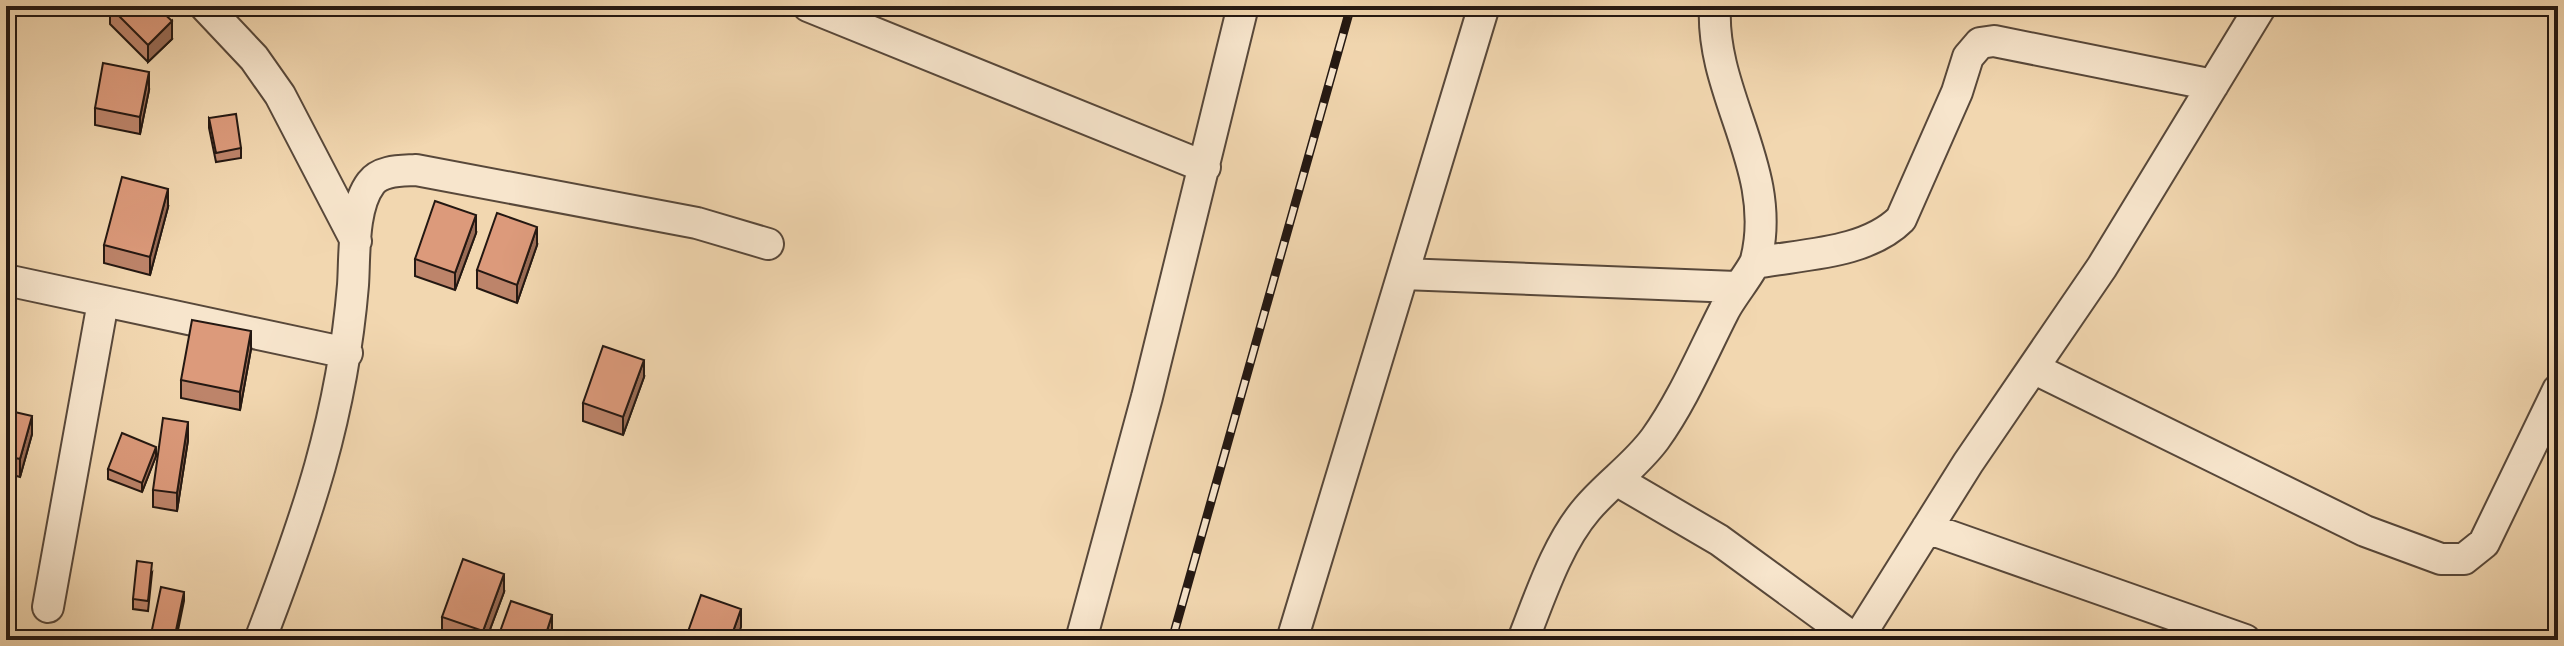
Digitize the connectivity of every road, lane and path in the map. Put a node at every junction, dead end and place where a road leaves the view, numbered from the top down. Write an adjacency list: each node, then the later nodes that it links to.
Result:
1 (205, 6): 9 (street)
2 (808, 6): 8 (street)
3 (1243, 6): 8 (street)
4 (1484, 6): 12 (street)
5 (1715, 6): 11 (street)
6 (2261, 6): 7 (street)
7 (2213, 85): 11 (street); 17 (street)
8 (1205, 167): 23 (street)
9 (356, 241): 10 (street); 16 (street)
10 (768, 244)
11 (1755, 263): 14 (street)
12 (1403, 274): 14 (street); 24 (street)
13 (6, 280): 15 (street)
14 (1736, 287): 19 (street)
15 (103, 302): 16 (street); 21 (street)
16 (347, 353): 22 (street)
17 (2033, 368): 18 (street); 20 (street)
18 (2558, 390)
19 (1618, 481): 25 (street); 26 (street)
20 (1927, 528): 26 (street); 27 (street)
21 (48, 607)
22 (260, 640)
23 (1081, 640)
24 (1292, 640)
25 (1523, 640)
26 (1856, 640)
27 (2245, 640)

